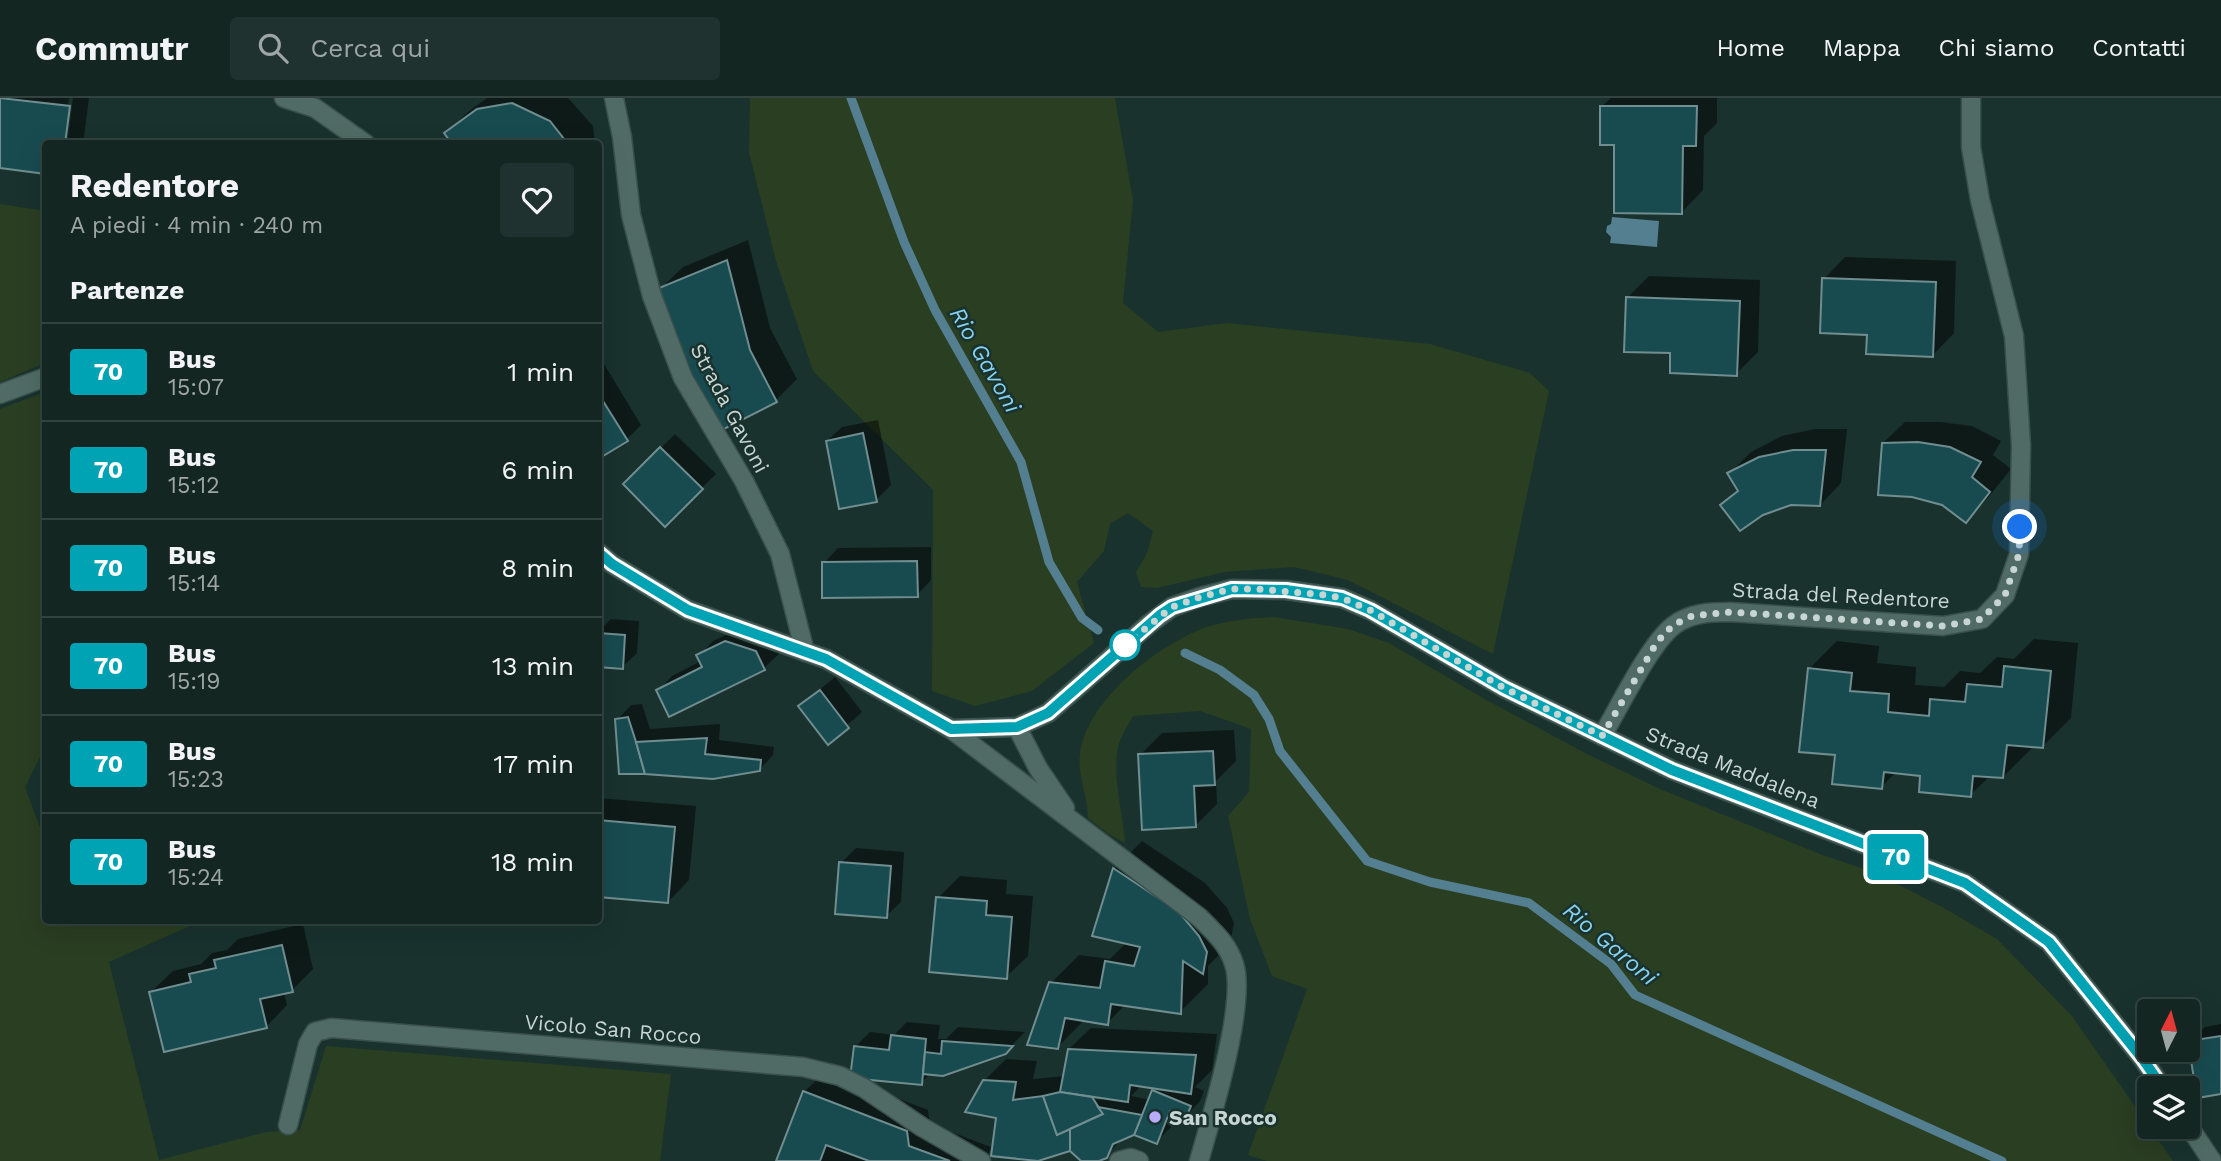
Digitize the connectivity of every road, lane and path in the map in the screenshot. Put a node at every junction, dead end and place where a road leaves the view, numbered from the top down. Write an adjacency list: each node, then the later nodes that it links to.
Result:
1 (284, 98): 4 (street)
2 (614, 98): 8 (street, Strada Gavoni)
3 (1971, 98): 11 (street, Strada del Redentore)
4 (360, 140)
5 (42, 378): 6 (street)
6 (0, 394)
7 (602, 555): 8 (street)
8 (805, 652): 10 (street)
9 (1017, 727): 10 (street, Strada Maddalena); 11 (street, Strada Maddalena); 12 (street)
10 (951, 729): 12 (street)
11 (1602, 736): 13 (street, Strada Maddalena)
12 (1079, 824): 19 (street)
13 (2155, 1076)
14 (288, 1125): 16 (street, Vicolo San Rocco)
15 (2197, 1139): 20 (street)
16 (981, 1161)
17 (1119, 1161): 18 (street)
18 (1139, 1161)
19 (1199, 1161)
20 (2212, 1161)

